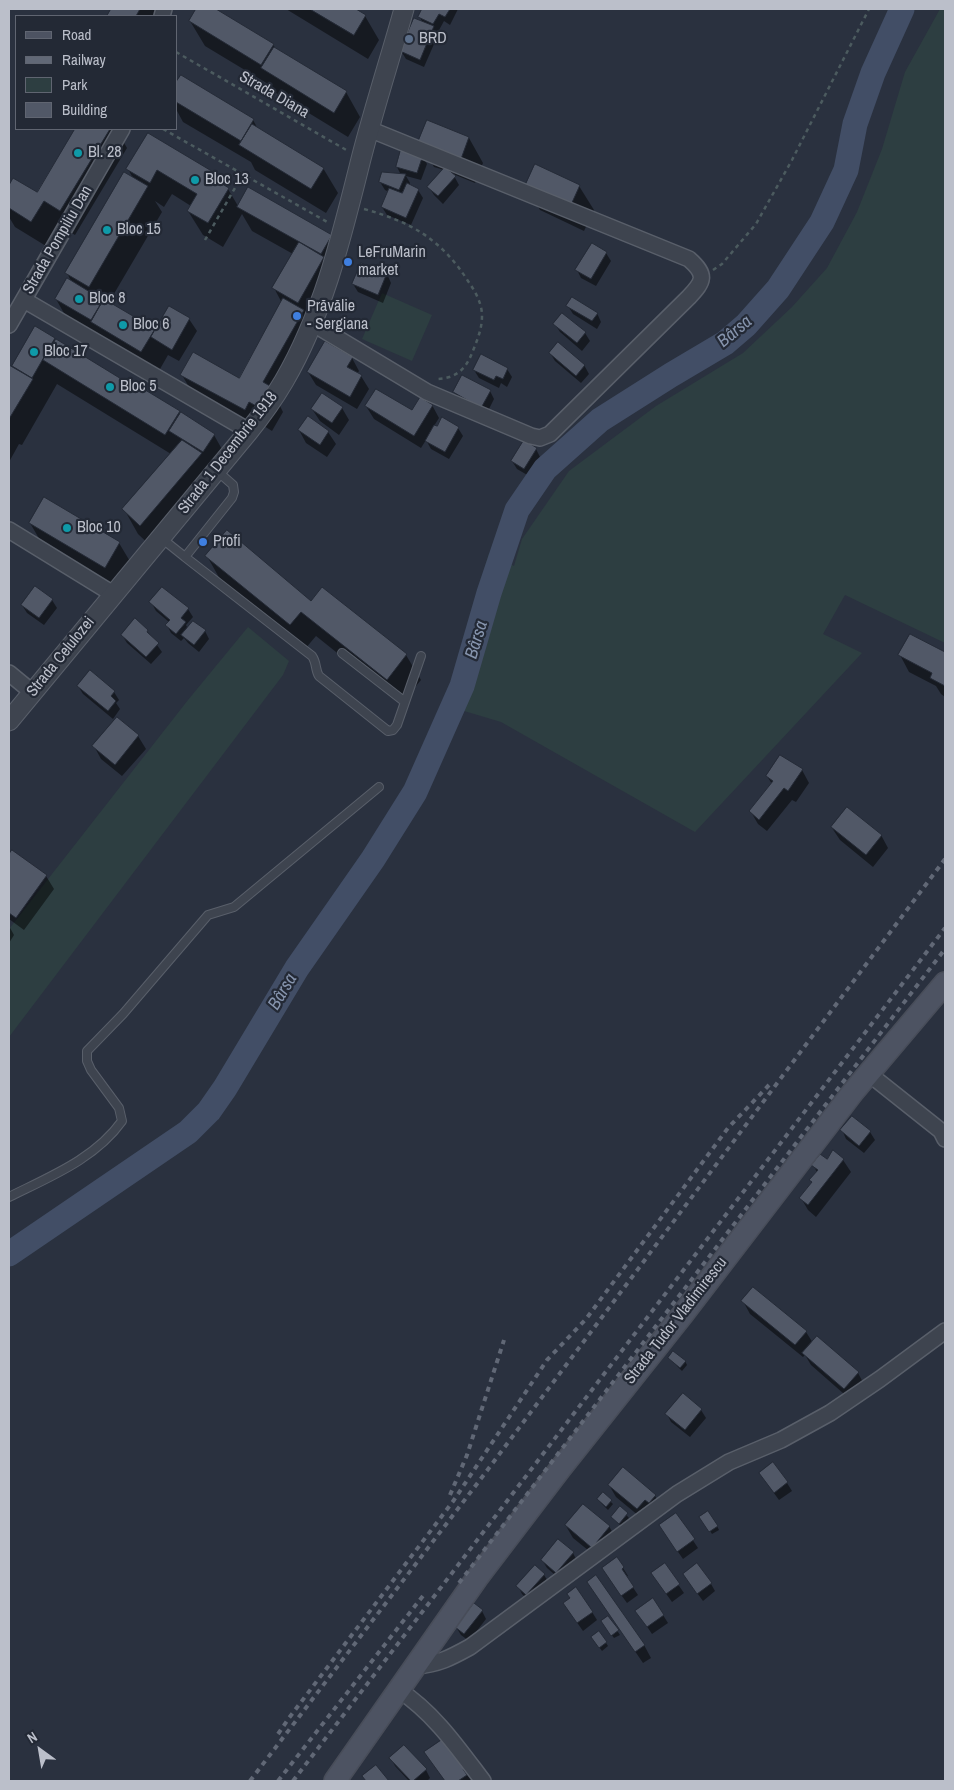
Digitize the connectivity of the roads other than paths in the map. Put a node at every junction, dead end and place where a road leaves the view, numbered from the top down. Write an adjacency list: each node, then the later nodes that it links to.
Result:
1 (404, 9): 2 (street, Strada 1 Decembrie 1918)
2 (369, 129): 5 (street, Strada 1 Decembrie 1918); 5 (street)
3 (121, 130): 4 (street, Strada Pompiliu Dan)
4 (24, 300): 6 (street, Strada Pompiliu Dan); 7 (street)
5 (312, 323): 7 (street, Strada 1 Decembrie 1918)
6 (9, 325)
7 (249, 431): 8 (street, Strada 1 Decembrie 1918)
8 (216, 470): 10 (street, Strada 1 Decembrie 1918); 11 (lane)
9 (9, 530): 12 (street)
10 (160, 537): 11 (lane); 12 (street, Strada 1 Decembrie 1918)
11 (185, 557): 17 (lane)
12 (113, 594): 16 (street, Strada Celulozei)
13 (342, 653): 17 (lane)
14 (422, 656): 17 (lane)
15 (9, 674): 16 (street)
16 (32, 692): 18 (street, Strada Celulozei)
17 (405, 702)
18 (9, 720)
19 (379, 787): 23 (lane)
20 (945, 983): 21 (main road, Strada Tudor Vladimirescu)
21 (868, 1073): 22 (street); 25 (main road, Strada Tudor Vladimirescu)
22 (945, 1139)
23 (9, 1197)
24 (945, 1331): 25 (street)
25 (416, 1666): 26 (main road, Strada Tudor Vladimirescu)
26 (399, 1690): 27 (main road, Strada Tudor Vladimirescu); 28 (street)
27 (335, 1781)
28 (483, 1781)

